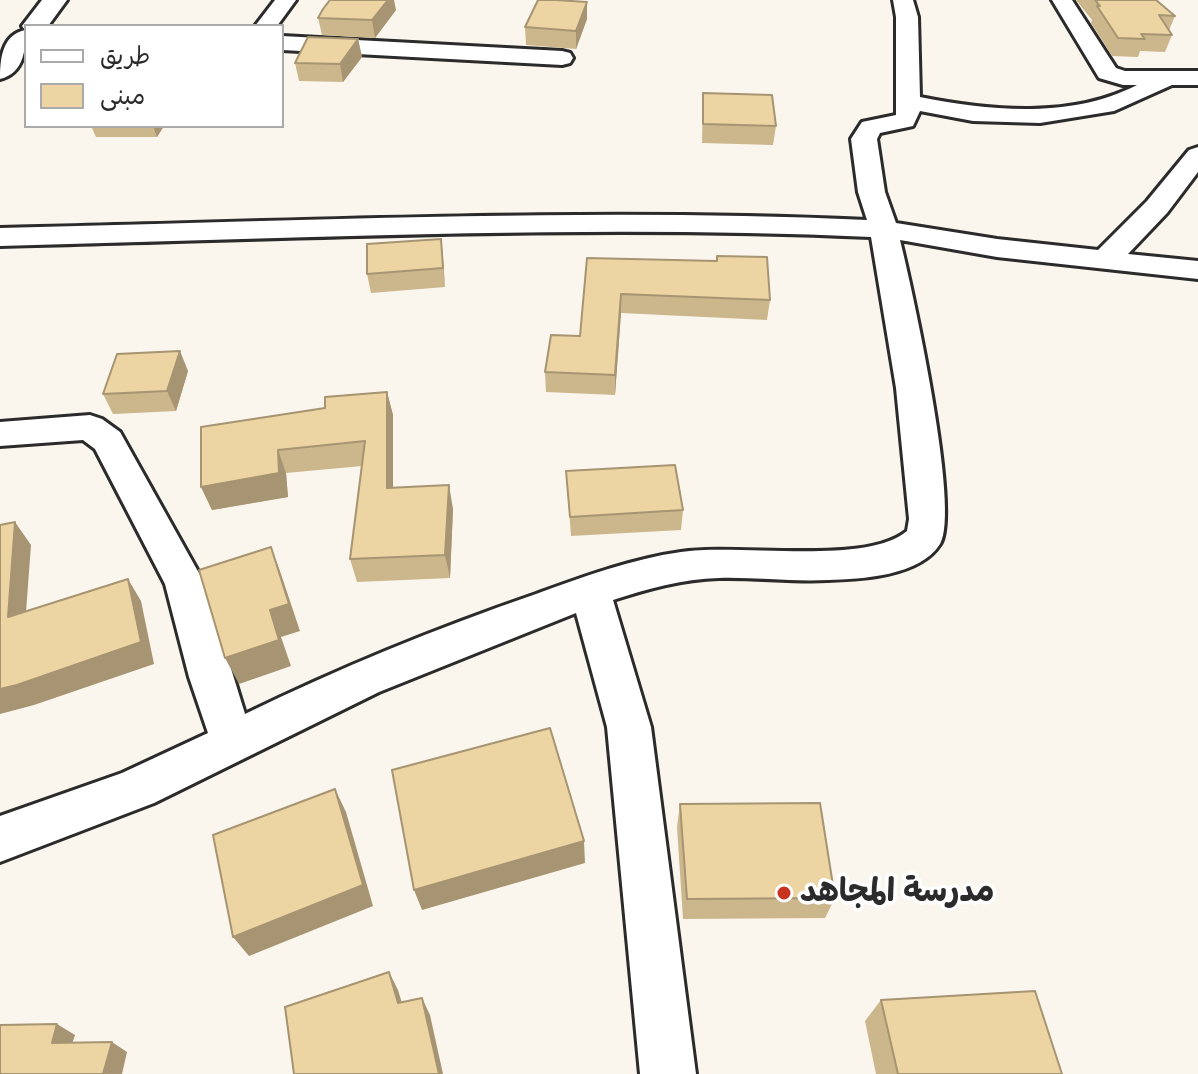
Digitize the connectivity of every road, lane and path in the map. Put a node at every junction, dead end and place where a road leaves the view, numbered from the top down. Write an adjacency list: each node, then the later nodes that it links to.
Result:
1 (55, 0): 5 (main road)
2 (286, 0): 6 (street)
3 (903, 0): 13 (street)
4 (1062, 0): 12 (street)
5 (37, 24)
6 (268, 24)
7 (24, 40): 10 (main road)
8 (284, 43): 9 (street)
9 (562, 58)
10 (0, 71)
11 (1198, 78): 12 (street)
12 (1166, 79): 13 (street)
13 (907, 101): 15 (street)
14 (1198, 155): 17 (street)
15 (884, 229): 16 (street); 17 (street); 20 (street)
16 (0, 237)
17 (1105, 260): 18 (street)
18 (1198, 270)
19 (0, 434): 21 (street)
20 (590, 591): 21 (street); 23 (street)
21 (233, 742): 22 (street)
22 (0, 839)
23 (668, 1074)

